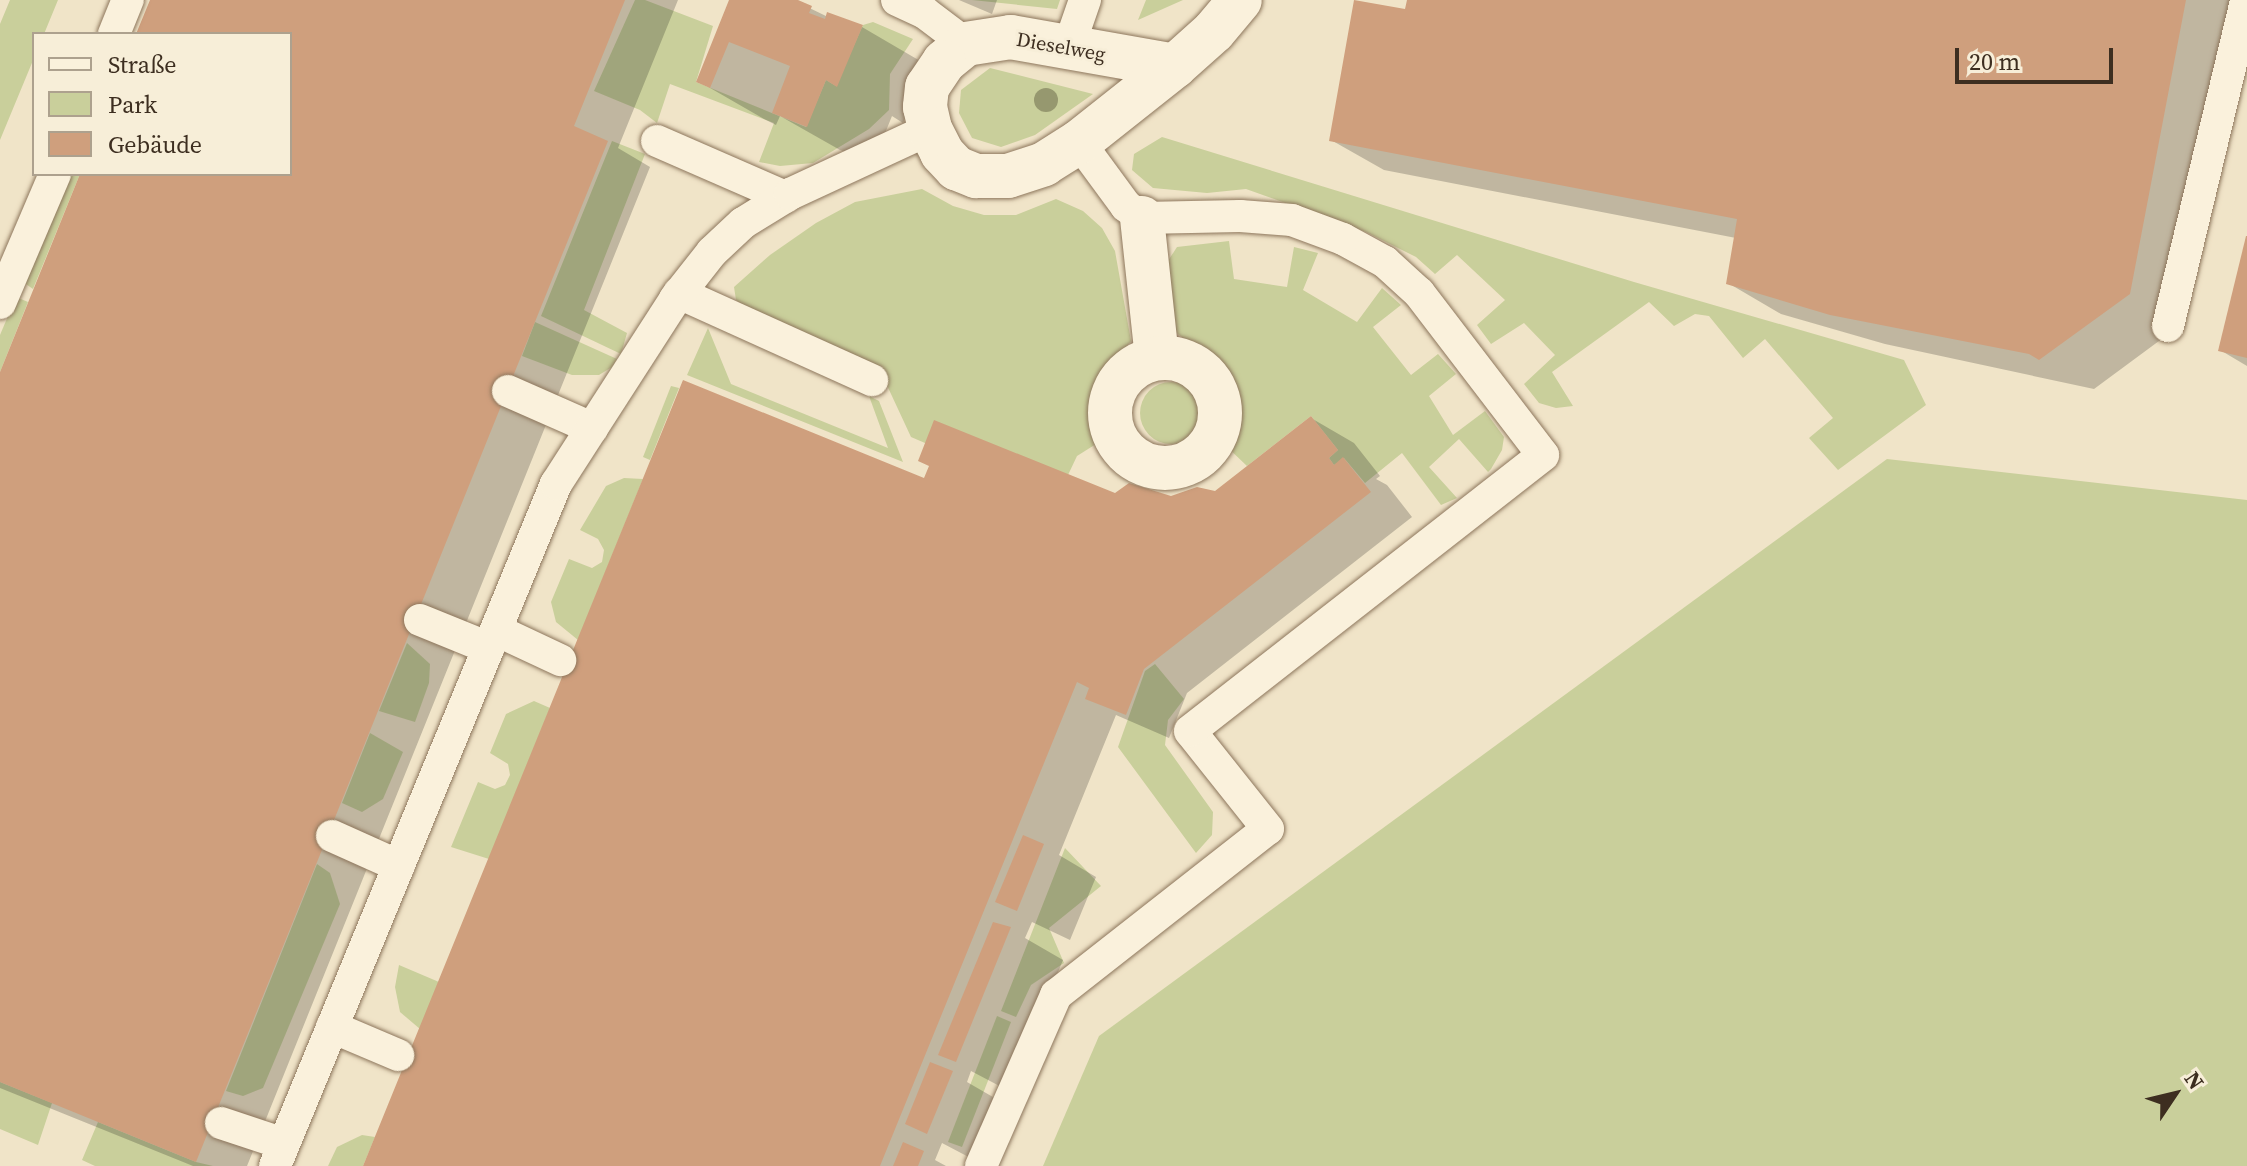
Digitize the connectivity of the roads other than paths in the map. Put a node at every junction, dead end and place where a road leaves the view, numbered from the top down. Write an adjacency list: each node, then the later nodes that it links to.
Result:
1 (128, 0): 6 (lane)
2 (897, 0): 7 (lane)
3 (1085, 0): 8 (lane)
4 (1240, 0): 9 (street)
5 (2246, 0): 18 (lane)
6 (115, 32)
7 (966, 44): 8 (street, Dieselweg); 10 (street)
8 (1068, 49): 9 (street, Dieselweg)
9 (1175, 66): 12 (street)
10 (930, 129): 12 (street); 14 (lane)
11 (657, 141): 14 (lane)
12 (1079, 142): 15 (lane)
13 (54, 176): 17 (lane)
14 (785, 197): 16 (lane)
15 (1142, 218): 19 (street); 32 (lane)
16 (679, 293): 20 (lane); 22 (lane)
17 (0, 303)
18 (2168, 326)
19 (1157, 358)
20 (872, 380)
21 (508, 391): 22 (lane)
22 (592, 428): 24 (lane)
23 (420, 620): 24 (lane)
24 (492, 639): 25 (lane); 27 (lane)
25 (560, 660)
26 (332, 836): 27 (lane)
27 (399, 866): 28 (lane)
28 (332, 1027): 29 (lane); 31 (lane)
29 (398, 1055)
30 (221, 1123): 31 (lane)
31 (279, 1155)
32 (981, 1166)

